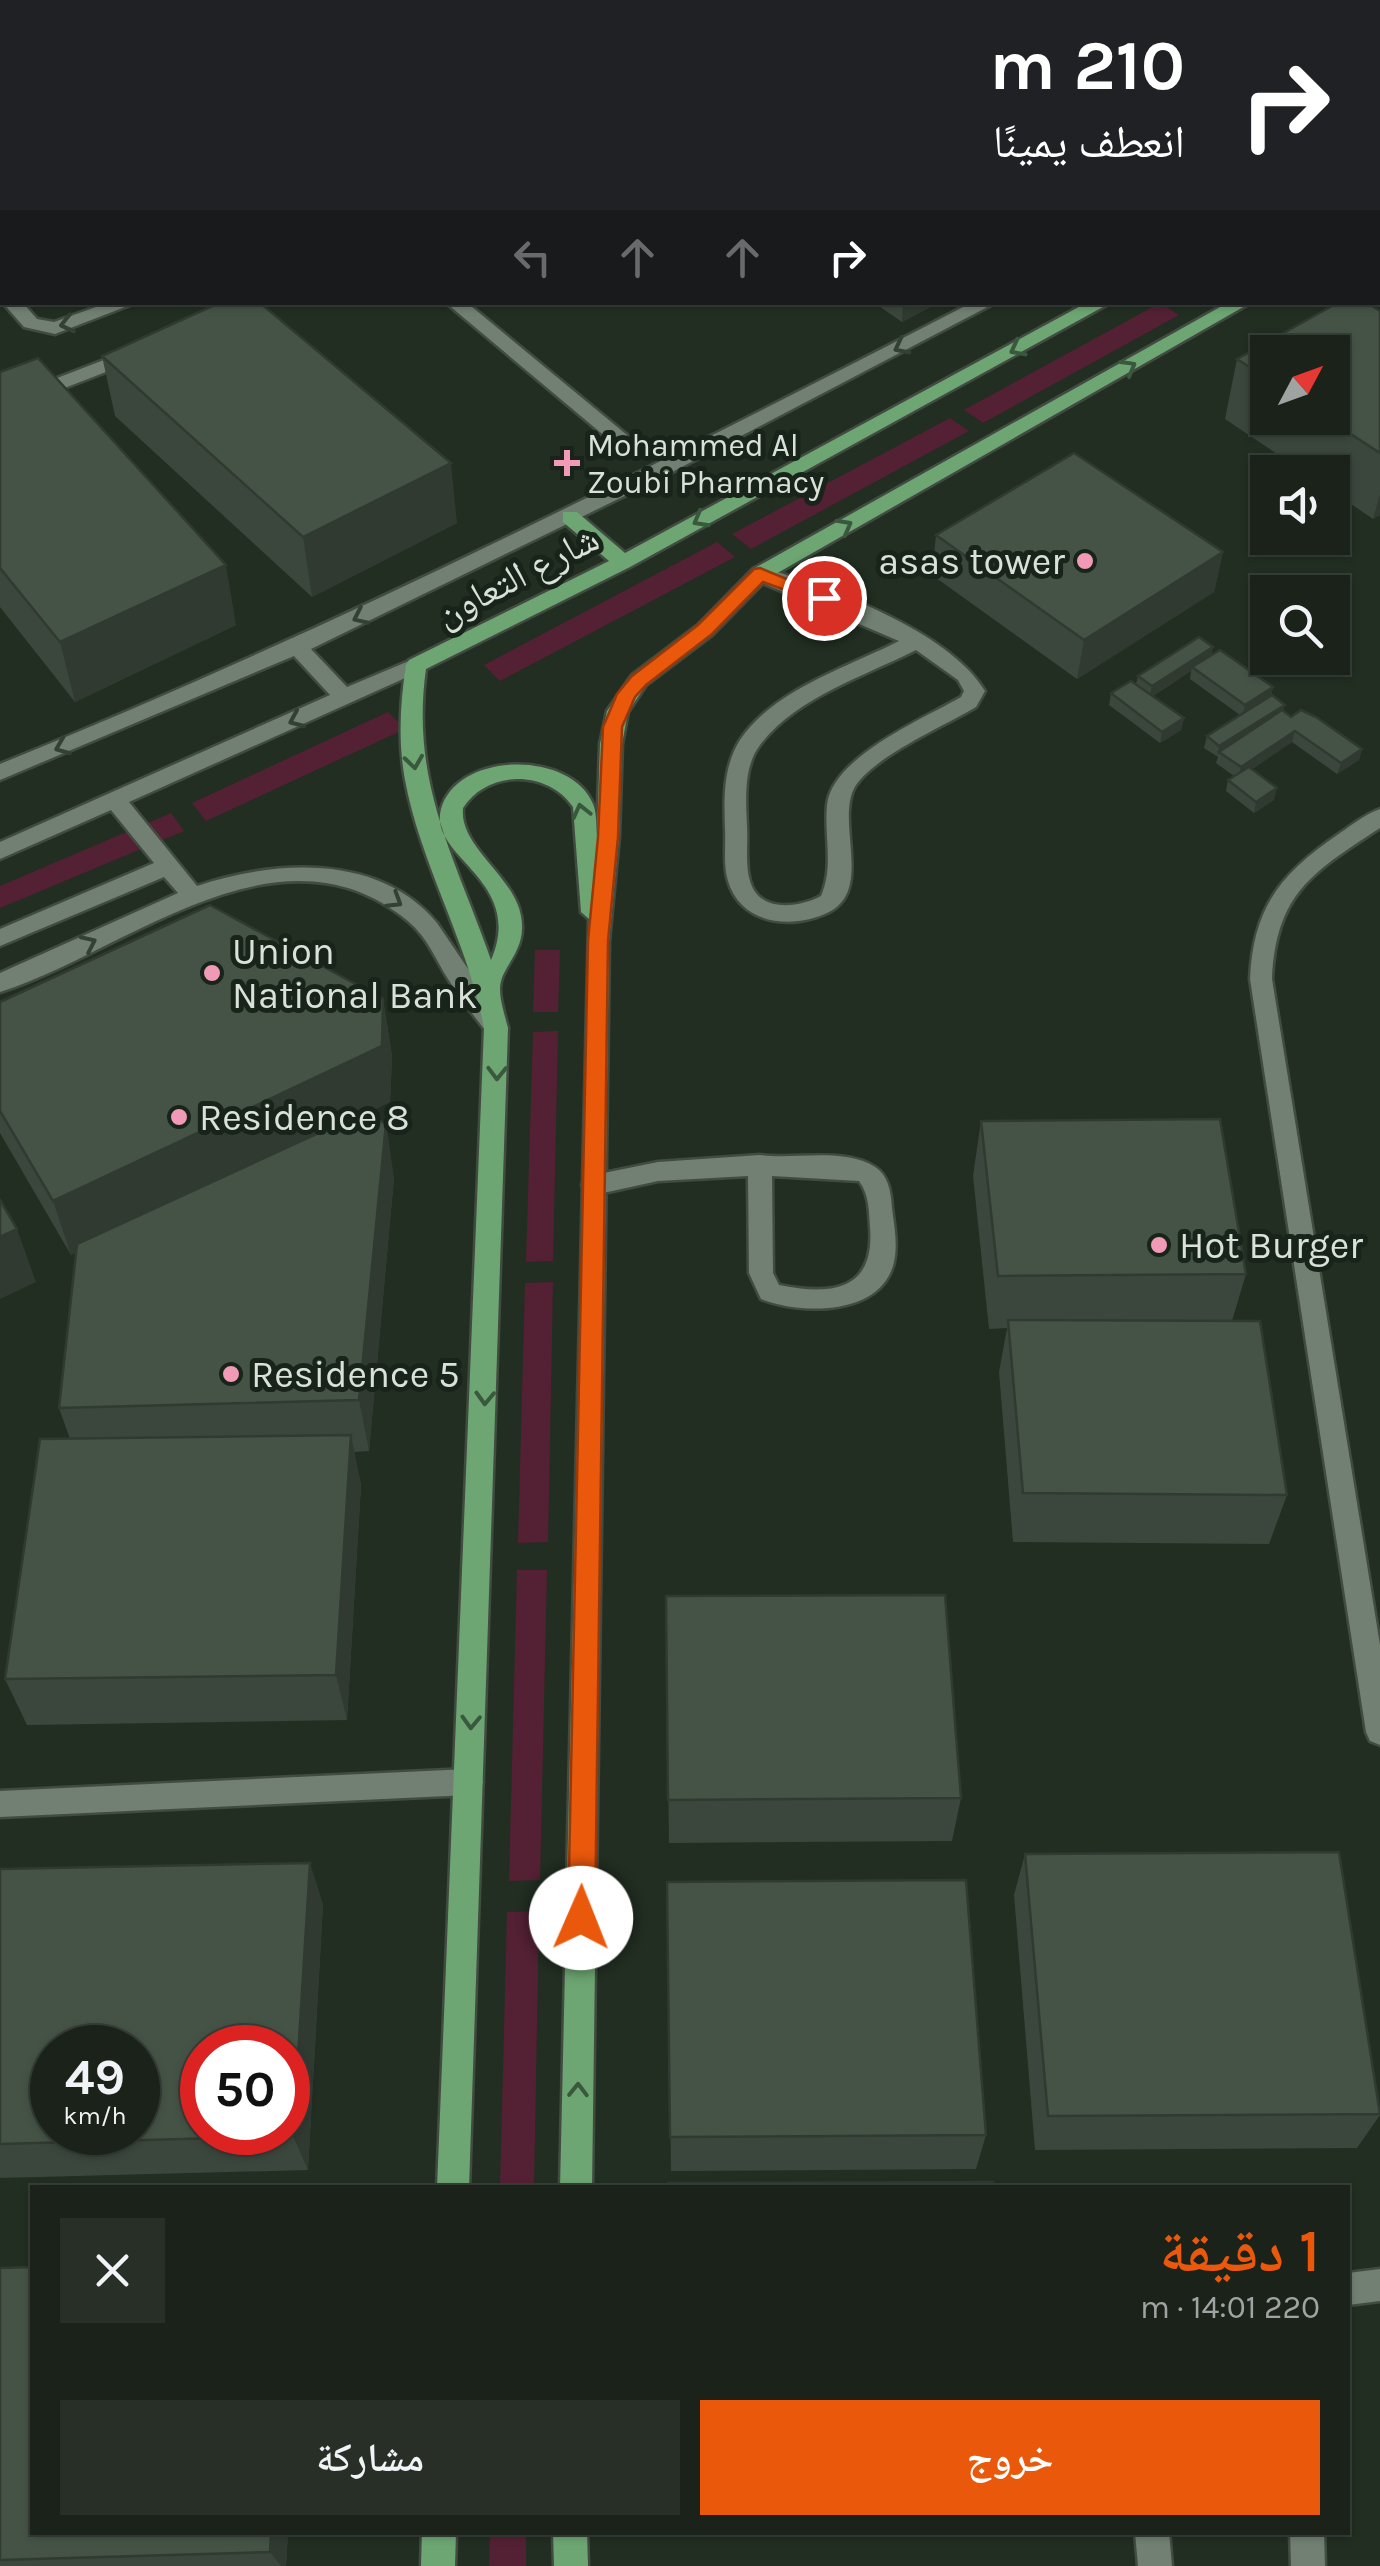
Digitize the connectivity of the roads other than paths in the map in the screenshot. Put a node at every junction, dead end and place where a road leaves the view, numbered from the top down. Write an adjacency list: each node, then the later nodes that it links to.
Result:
1 (14, 305): 2 (street, one-way to 1)
2 (120, 305)
3 (458, 305): 9 (street)
4 (982, 305): 10 (street, one-way to 10)
5 (1097, 305): 11 (main road, شارع التعاون, one-way to 11)
6 (1238, 305): 12 (main road, one-way to 6)
7 (153, 348): 8 (street)
8 (0, 407)
9 (620, 438)
10 (570, 517): 11 (main road); 14 (street, one-way to 14)
11 (622, 562): 15 (main road, شارع التعاون)
12 (760, 574): 13 (street); 24 (main road)
13 (916, 642): 13 (street)
14 (296, 647): 16 (street); 17 (street, one-way to 17)
15 (416, 665): 16 (street, شارع التعاون); 26 (main road, one-way to 26)
16 (344, 698): 18 (street, شارع التعاون, one-way to 18)
17 (0, 772)
18 (116, 802): 20 (street, شارع التعاون); 21 (street)
19 (1380, 817): 30 (street)
20 (0, 851)
21 (168, 866): 22 (street); 23 (street)
22 (192, 895): 25 (street, one-way to 22); 27 (street, one-way to 27)
23 (0, 938)
24 (598, 941): 26 (main road, one-way to 26); 29 (main road)
25 (0, 983)
26 (490, 983): 27 (main road)
27 (496, 1028): 31 (main road, one-way to 31)
28 (760, 1165): 28 (street); 29 (street)
29 (594, 1185): 34 (main road, one-way to 29)
30 (1380, 1732)
31 (469, 1782): 32 (street); 33 (main road)
32 (0, 1804)
33 (452, 2185)
34 (576, 2185)
35 (1380, 2284): 36 (street)
36 (1350, 2289)
37 (439, 2535): 41 (main road)
38 (570, 2535): 42 (main road)
39 (1152, 2535): 43 (street)
40 (1308, 2535): 44 (street)
41 (438, 2566)
42 (570, 2566)
43 (1155, 2566)
44 (1308, 2566)

